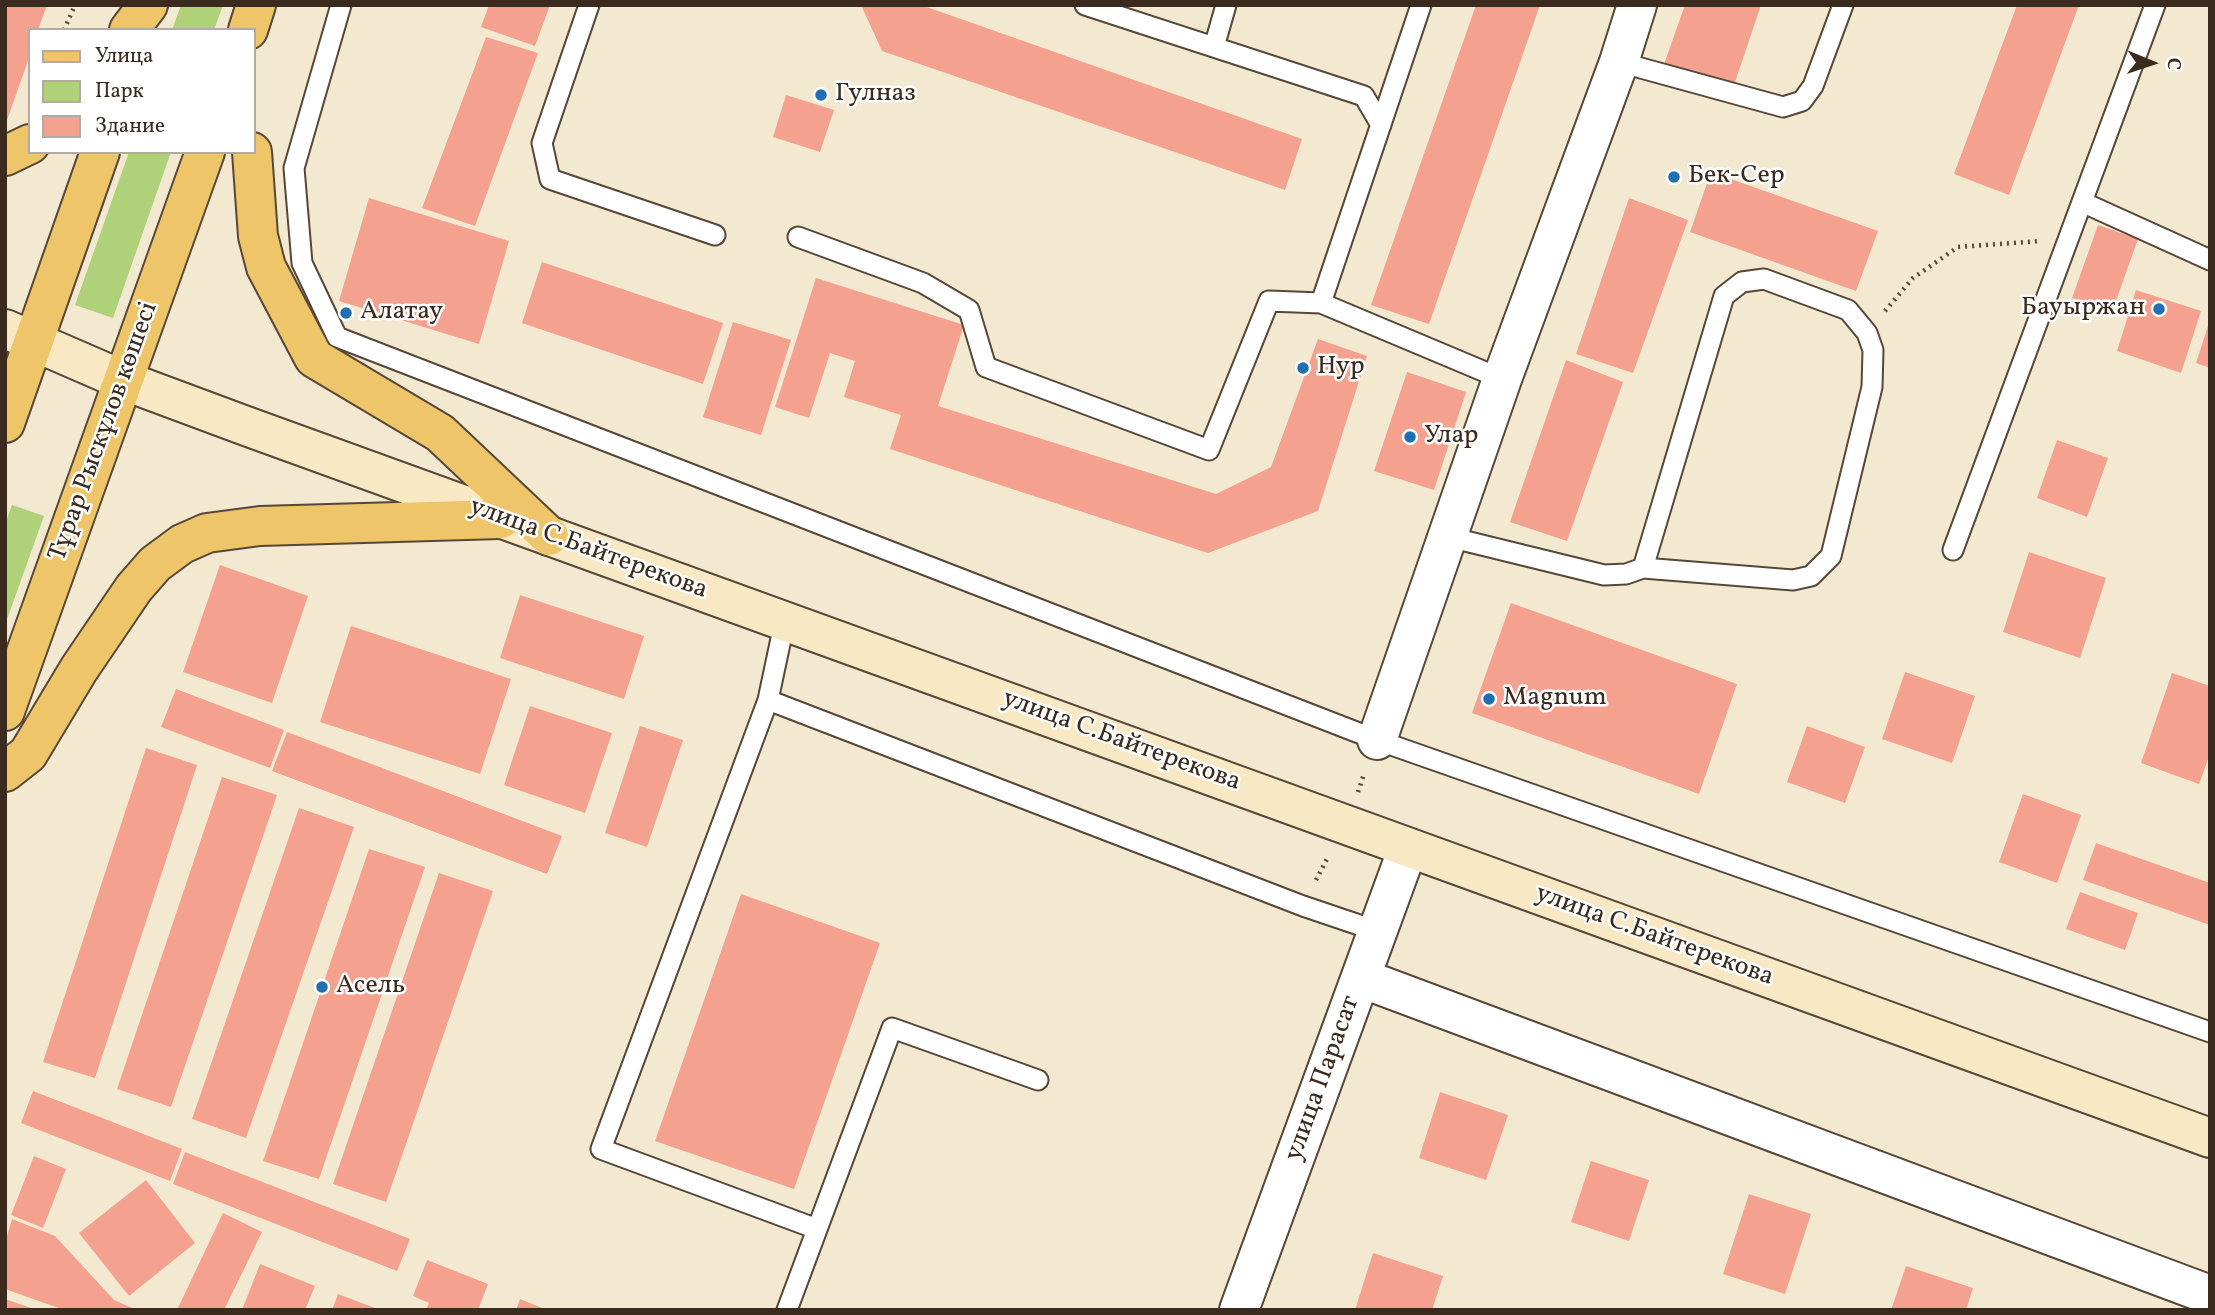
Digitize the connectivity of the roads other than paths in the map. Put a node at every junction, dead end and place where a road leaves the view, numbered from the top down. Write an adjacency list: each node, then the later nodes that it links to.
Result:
1 (149, 5): 11 (main road); 12 (main road)
2 (256, 5): 13 (main road)
3 (341, 5): 39 (lane)
4 (589, 5): 23 (lane)
5 (1085, 5): 14 (lane)
6 (1226, 5): 14 (lane)
7 (1421, 5): 16 (lane)
8 (1637, 5): 15 (street)
9 (1843, 5): 15 (lane)
10 (2155, 5): 22 (lane)
11 (131, 28)
12 (143, 28)
13 (249, 28)
14 (1214, 47): 16 (lane)
15 (1619, 62): 28 (street)
16 (1381, 125): 26 (lane)
17 (28, 145): 21 (main road)
18 (99, 154): 27 (main road)
19 (204, 154): 29 (main road, Тұрар Рыскұлов көшесі)
20 (251, 154): 32 (main road)
21 (5, 156)
22 (2082, 202): 25 (lane); 34 (lane)
23 (715, 236)
24 (798, 237): 26 (lane)
25 (2210, 260)
26 (1321, 303): 28 (lane)
27 (20, 336): 29 (main road, улица С.Байтерекова); 30 (main road)
28 (1502, 379): 33 (street)
29 (124, 381): 31 (main road, улица С.Байтерекова); 38 (main road, Тұрар Рыскұлов көшесі)
30 (5, 423)
31 (501, 519): 32 (main road, улица С.Байтерекова); 40 (main road)
32 (549, 536): 36 (main road, улица С.Байтерекова)
33 (1449, 537): 35 (lane); 39 (street)
34 (1953, 550)
35 (1643, 568): 35 (lane)
36 (785, 620): 37 (lane); 41 (main road, улица С.Байтерекова)
37 (768, 700): 42 (lane); 47 (lane)
38 (5, 711)
39 (1377, 740): 44 (lane)
40 (5, 772)
41 (1408, 848): 42 (street, улица Парасат); 46 (main road, улица С.Байтерекова)
42 (1377, 931): 43 (street, улица Парасат)
43 (1360, 978): 48 (street); 50 (street, улица Парасат)
44 (2210, 1032)
45 (1038, 1080): 47 (lane)
46 (2210, 1138)
47 (817, 1229): 49 (lane)
48 (2210, 1295)
49 (787, 1310)
50 (1239, 1310)

